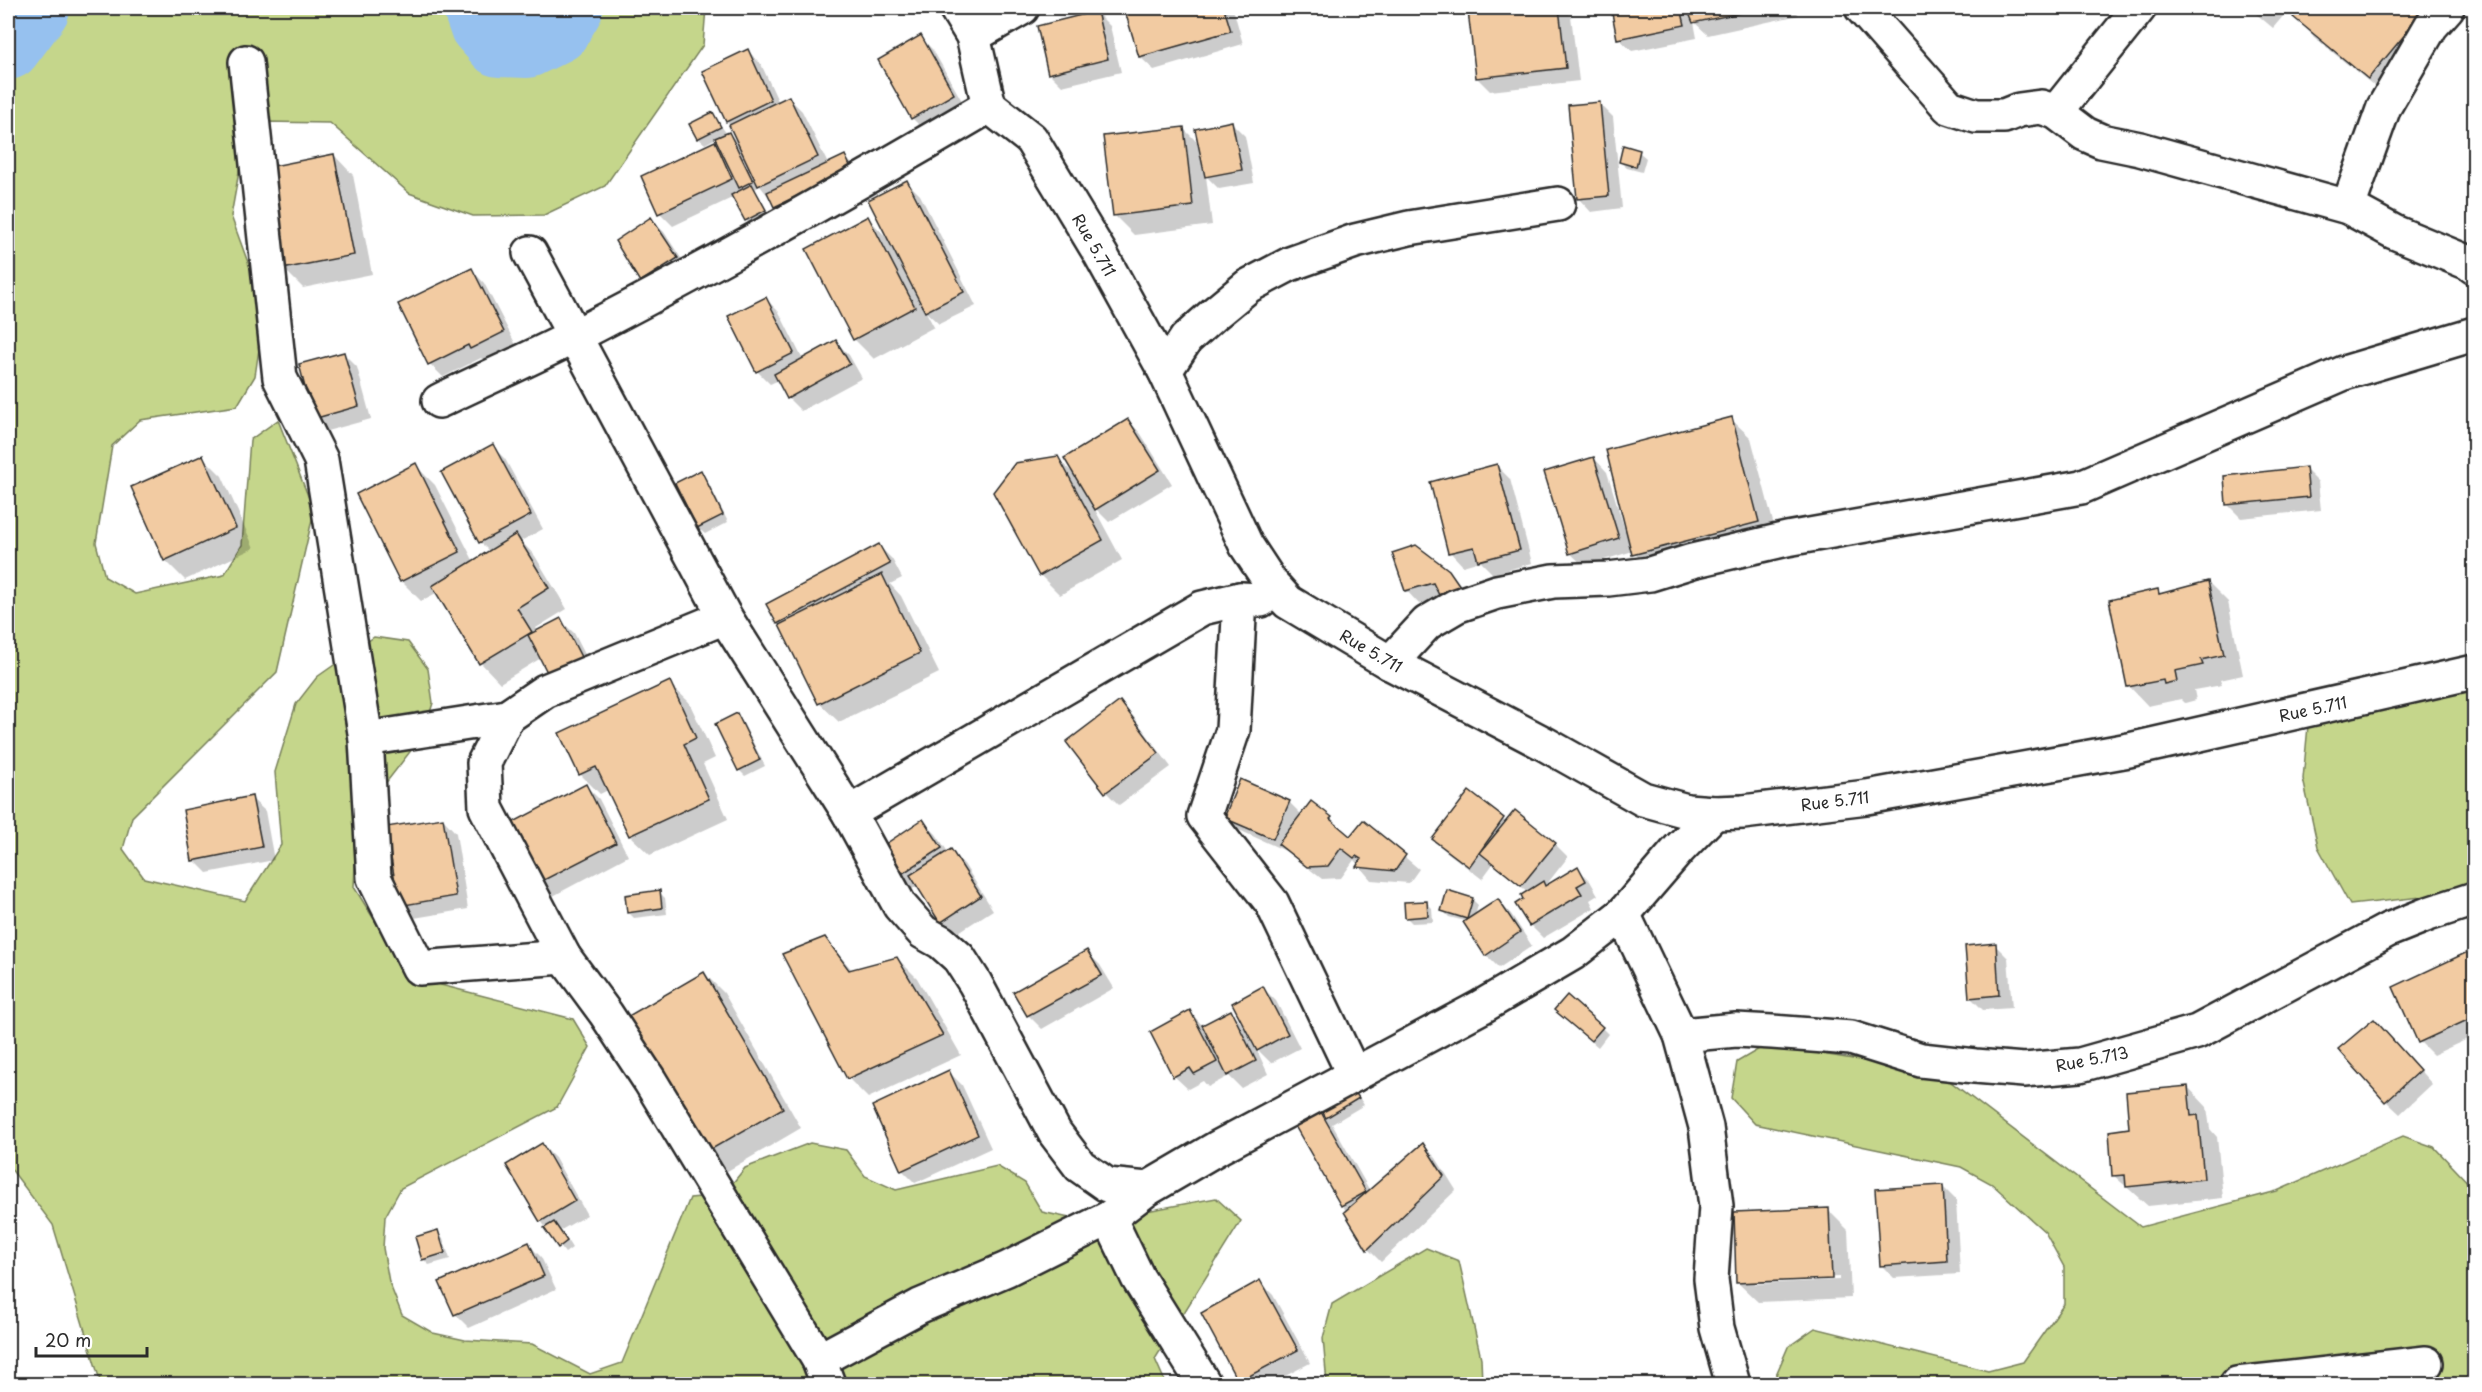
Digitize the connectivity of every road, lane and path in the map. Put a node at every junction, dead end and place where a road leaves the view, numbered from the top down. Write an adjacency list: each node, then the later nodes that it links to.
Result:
1 (956, 8): 6 (street)
2 (1022, 8): 6 (street)
3 (1862, 8): 9 (street)
4 (2139, 8): 9 (street)
5 (2446, 8): 11 (street)
6 (974, 36): 8 (street)
7 (246, 62): 24 (street)
8 (989, 106): 15 (street); 16 (street, Rue 5.711)
9 (2056, 112): 11 (street)
10 (1558, 204): 16 (street)
11 (2348, 207): 13 (street)
12 (530, 253): 15 (street)
13 (2475, 267)
14 (2475, 334): 21 (street)
15 (574, 336): 17 (street); 20 (street)
16 (1165, 371): 19 (street, Rue 5.711)
17 (439, 400)
18 (1240, 599): 19 (street); 25 (street); 31 (street)
19 (1288, 602): 21 (street, Rue 5.711)
20 (725, 617): 23 (street); 25 (street)
21 (1390, 663): 26 (street, Rue 5.711)
22 (2475, 672): 26 (street, Rue 5.711)
23 (507, 717): 24 (street); 29 (street)
24 (366, 739): 29 (street)
25 (849, 813): 32 (street)
26 (1714, 813): 28 (street)
27 (2475, 899): 30 (street, Rue 5.713)
28 (1623, 914): 30 (street); 31 (street)
29 (564, 957): 35 (street)
30 (1681, 1035): 37 (street)
31 (1354, 1075): 32 (street)
32 (1147, 1189): 33 (street)
33 (1108, 1218): 35 (street); 36 (street)
34 (2426, 1363): 38 (street)
35 (825, 1378)
36 (1204, 1384)
37 (1733, 1384)
38 (2237, 1384)

